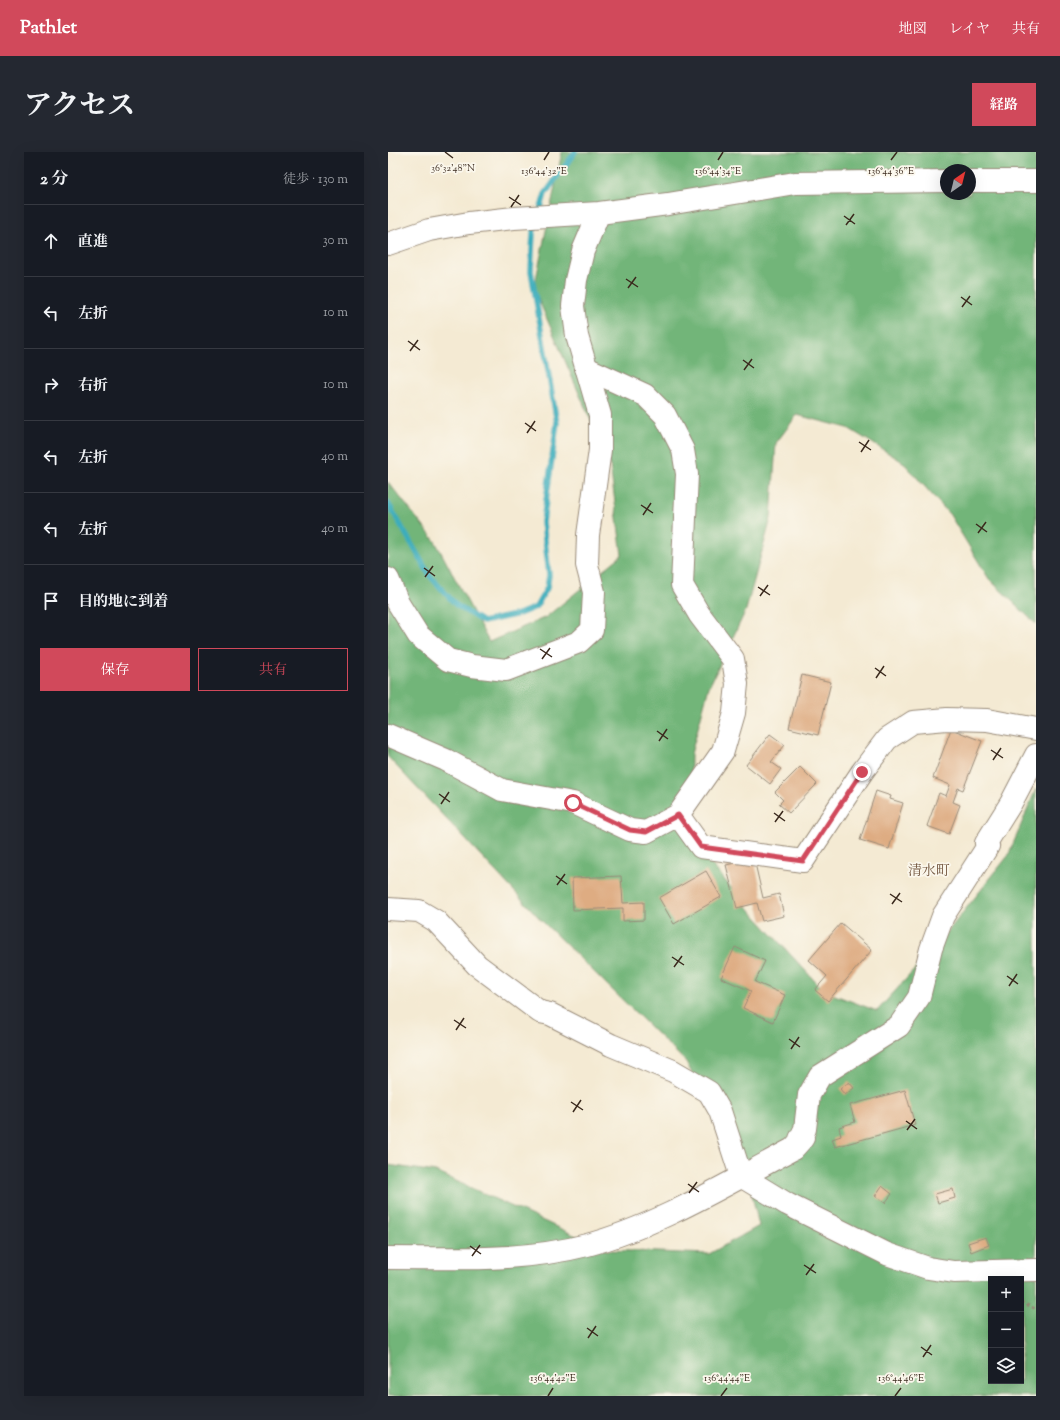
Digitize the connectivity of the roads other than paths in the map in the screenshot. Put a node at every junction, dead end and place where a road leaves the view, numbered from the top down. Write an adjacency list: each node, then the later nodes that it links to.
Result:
1 (940, 181): 4 (street)
2 (976, 181): 3 (street)
3 (1036, 181)
4 (599, 213): 5 (street); 6 (street)
5 (388, 244)
6 (586, 368): 7 (street); 11 (street)
7 (388, 579)
8 (1036, 729): 11 (street)
9 (388, 734): 11 (street)
10 (1036, 756): 13 (street)
11 (678, 815)
12 (388, 909): 13 (street)
13 (741, 1176): 14 (street); 15 (street)
14 (388, 1258)
15 (1036, 1270)

